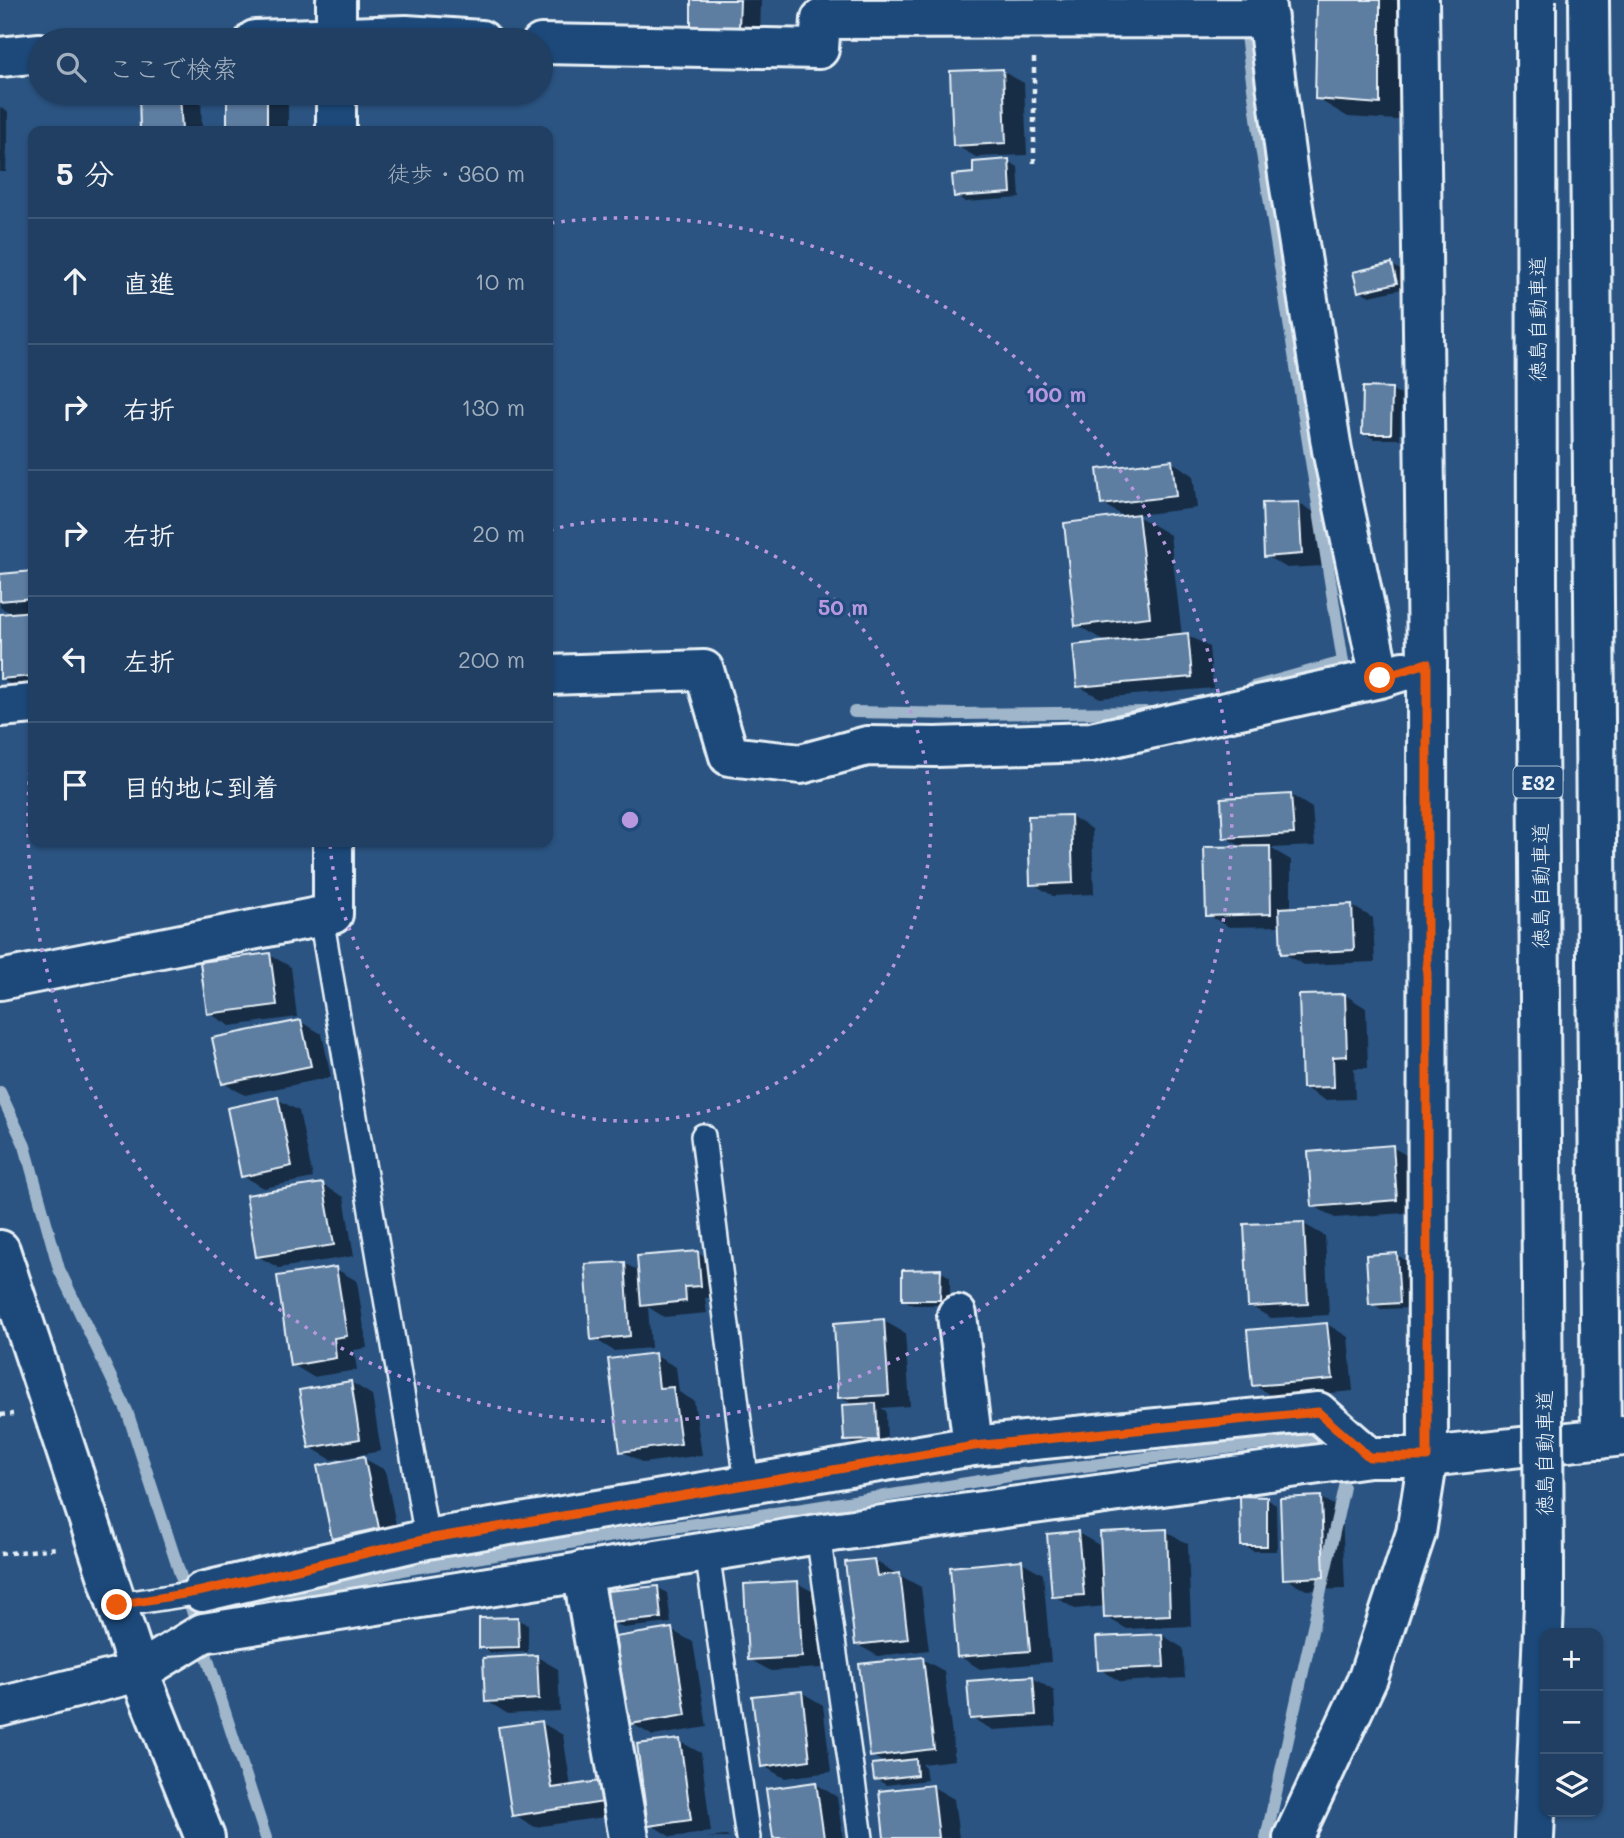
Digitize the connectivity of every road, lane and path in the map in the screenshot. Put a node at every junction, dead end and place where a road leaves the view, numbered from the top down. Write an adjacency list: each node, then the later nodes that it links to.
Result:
1 (336, 0): 7 (main road)
2 (1419, 0): 14 (main road)
3 (1536, 0): 38 (main road, 徳島自動車道 / E32, bridge)
4 (1589, 0): 25 (main road)
5 (1255, 14): 6 (main road); 16 (main road)
6 (1034, 19): 8 (main road); 13 (path)
7 (336, 28)
8 (553, 44)
9 (28, 54): 10 (main road)
10 (0, 57)
11 (336, 105): 12 (main road)
12 (336, 126)
13 (1034, 165)
14 (1427, 663): 16 (main road); 28 (main road)
15 (553, 675): 16 (main road)
16 (1380, 678)
17 (28, 704): 18 (main road)
18 (0, 707)
19 (333, 847): 20 (main road)
20 (321, 916): 21 (main road); 31 (lane)
21 (0, 979)
22 (703, 1136): 29 (lane)
23 (0, 1250): 32 (main road)
24 (957, 1314): 26 (main road)
25 (1612, 1437): 28 (main road)
26 (974, 1446): 27 (main road); 29 (main road)
27 (1369, 1457): 28 (main road); 30 (main road)
28 (1427, 1457): 45 (main road)
29 (747, 1484): 31 (main road)
30 (818, 1534): 33 (main road); 44 (lane)
31 (427, 1539): 36 (main road)
32 (97, 1545): 34 (path); 37 (main road)
33 (707, 1552): 35 (main road); 43 (lane)
34 (0, 1554)
35 (582, 1571): 39 (main road); 42 (main road)
36 (202, 1591): 37 (lane)
37 (117, 1605): 39 (main road)
38 (1544, 1605): 46 (main road, 徳島自動車道 / E32); 47 (main road, 徳島自動車道 / E32)
39 (139, 1672): 40 (main road); 41 (main road)
40 (0, 1707)
41 (205, 1838)
42 (629, 1838)
43 (748, 1838)
44 (861, 1838)
45 (1293, 1838)
46 (1517, 1838)
47 (1534, 1838)

